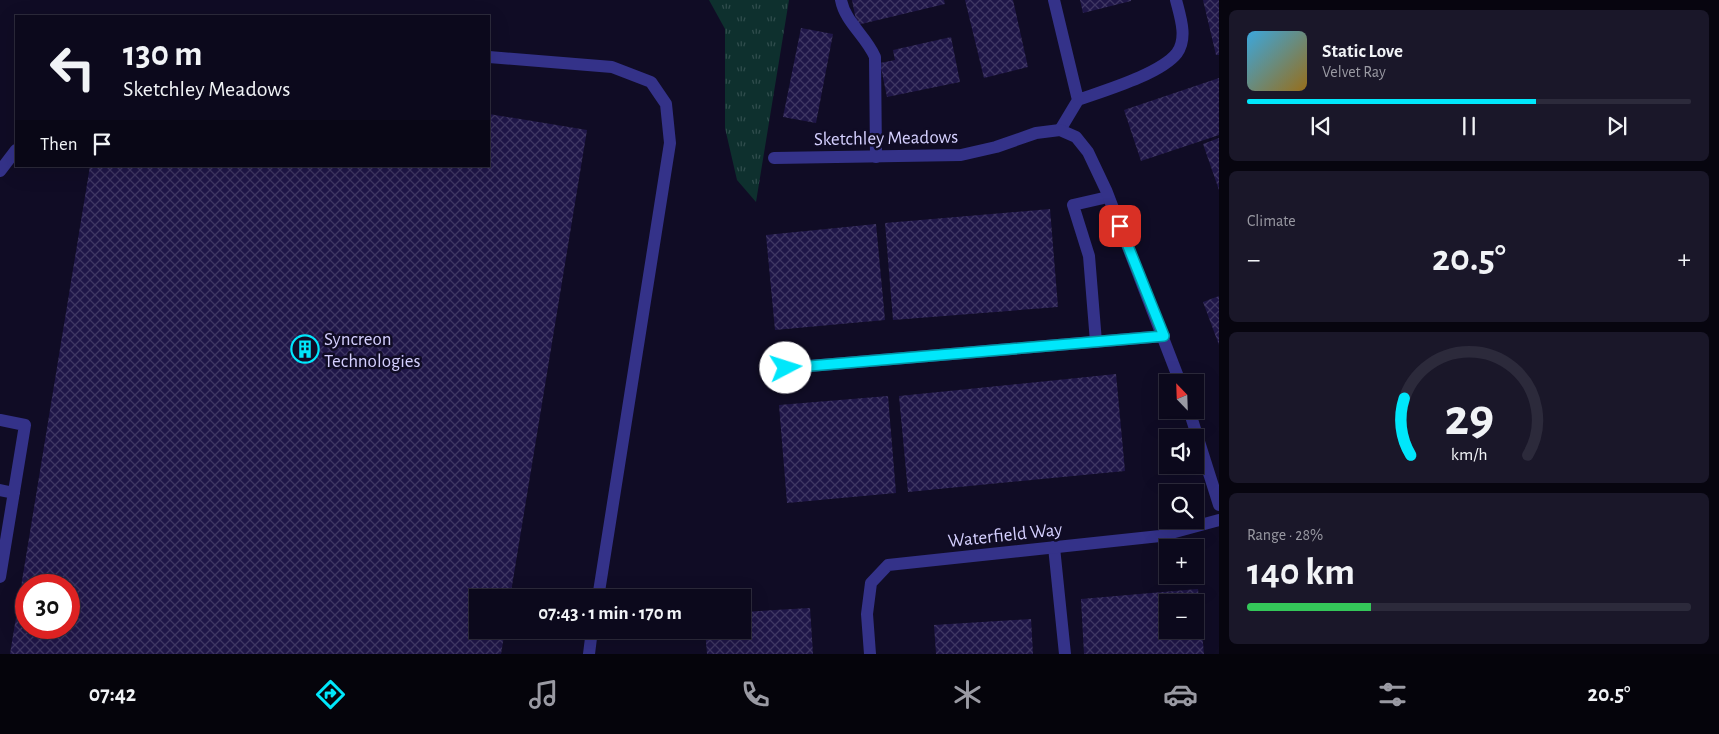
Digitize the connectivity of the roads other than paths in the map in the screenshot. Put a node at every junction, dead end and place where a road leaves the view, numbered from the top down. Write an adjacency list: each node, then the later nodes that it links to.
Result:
1 (841, 0): 8 (street)
2 (1054, 0): 5 (street)
3 (1176, 0): 5 (street)
4 (490, 57): 24 (street)
5 (1078, 100): 6 (street)
6 (1060, 130): 8 (street, Sketchley Meadows); 11 (street)
7 (15, 151): 10 (street)
8 (876, 157): 9 (street, Sketchley Meadows)
9 (774, 158)
10 (0, 170)
11 (1108, 197): 12 (street); 13 (street)
12 (1164, 336): 13 (street); 15 (street)
13 (1096, 342): 14 (street)
14 (786, 368)
15 (1177, 374)
16 (1192, 419): 20 (street)
17 (0, 420): 19 (street)
18 (0, 490): 19 (street)
19 (14, 493): 23 (street)
20 (1219, 505)
21 (1219, 520): 22 (street, Waterfield Way)
22 (1054, 547): 27 (street, Waterfield Way); 28 (street)
23 (0, 577)
24 (599, 589)
25 (590, 639): 26 (street)
26 (588, 654)
27 (870, 654)
28 (1065, 654)

